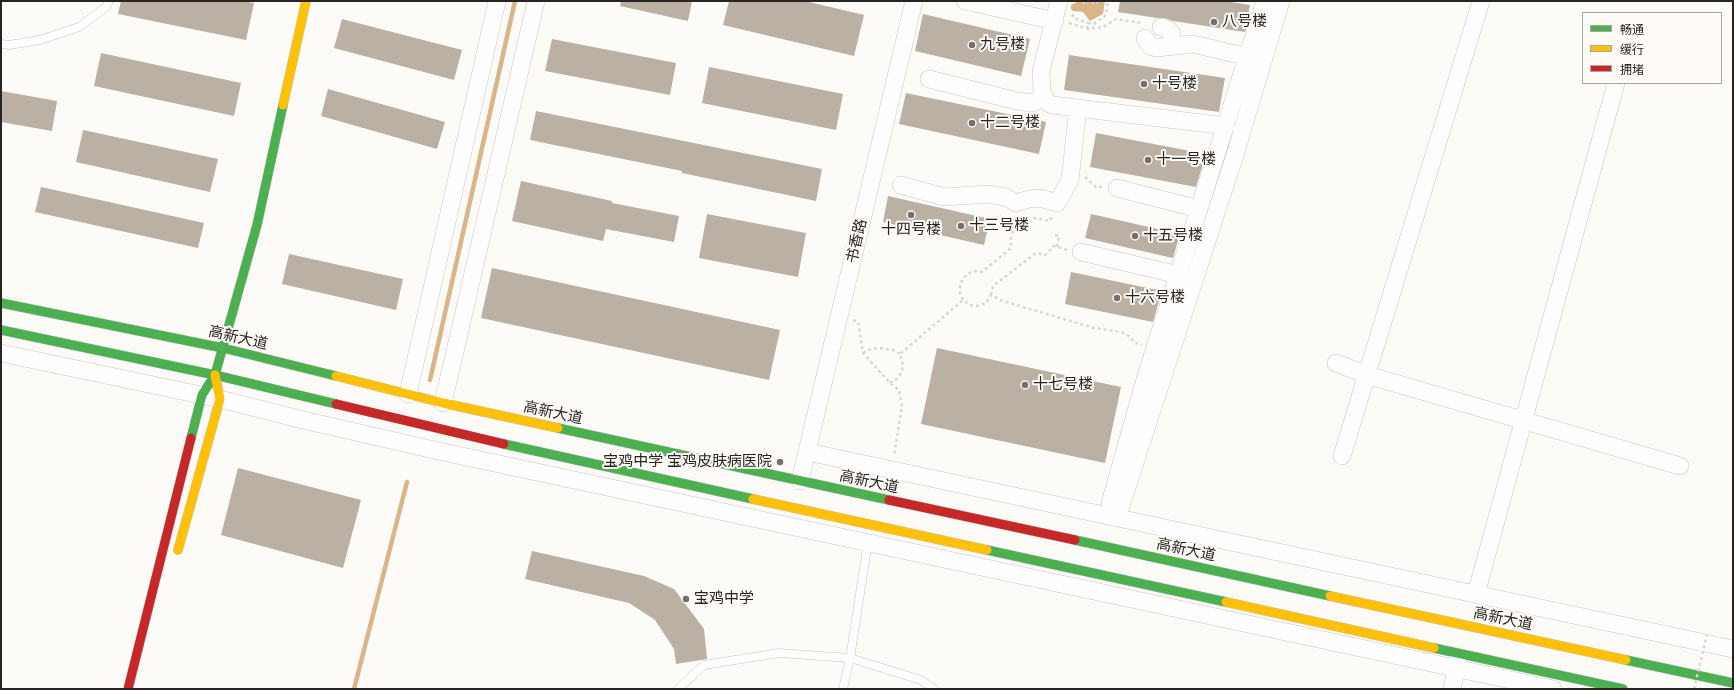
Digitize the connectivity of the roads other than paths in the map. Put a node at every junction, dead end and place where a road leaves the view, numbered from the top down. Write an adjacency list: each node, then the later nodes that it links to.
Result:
1 (109, 1): 13 (lane)
2 (306, 1): 27 (main road)
3 (497, 1): 32 (street)
4 (536, 1): 35 (street)
5 (914, 1): 37 (street, 书香路)
6 (965, 1): 11 (street)
7 (1265, 1): 14 (street)
8 (1281, 1): 41 (street)
9 (1481, 1): 31 (street)
10 (1065, 6): 11 (street)
11 (1055, 21): 17 (street)
12 (1151, 30): 14 (street)
13 (1, 44)
14 (1248, 57): 19 (street)
15 (929, 79): 17 (street)
16 (1616, 84): 36 (street)
17 (1044, 97): 18 (street)
18 (1078, 108): 19 (street); 20 (street)
19 (1226, 126): 22 (street)
20 (901, 185)
21 (1117, 188): 22 (street)
22 (1199, 209): 24 (street)
23 (1082, 252): 24 (street)
24 (1179, 275): 41 (street)
25 (1, 303): 27 (main road, 高新大道)
26 (1, 330): 30 (main road)
27 (223, 348): 30 (main road); 32 (main road, 高新大道)
28 (1, 353): 33 (street)
29 (1336, 363): 31 (street)
30 (215, 375): 33 (main road); 34 (main road); 42 (main road)
31 (1367, 375): 36 (street); 38 (street)
32 (408, 394): 35 (main road, 高新大道)
33 (202, 395): 34 (street); 50 (main road)
34 (220, 399): 43 (street); 44 (main road)
35 (443, 403): 40 (main road, 高新大道)
36 (1524, 420): 39 (street); 45 (street)
37 (808, 452): 40 (street, 书香路); 41 (street)
38 (1342, 456)
39 (1680, 466)
40 (800, 481): 49 (main road, 高新大道)
41 (1112, 517): 45 (street)
42 (869, 523): 43 (lane); 48 (main road)
43 (868, 542): 47 (lane); 48 (street)
44 (176, 559)
45 (1476, 594): 46 (street)
46 (1733, 649)
47 (850, 658): 51 (lane); 52 (lane); 53 (lane)
48 (1458, 661): 54 (street); 55 (street); 56 (main road)
49 (1733, 683)
50 (128, 689)
51 (678, 689)
52 (843, 689)
53 (934, 689)
54 (1452, 689)
55 (1553, 689)
56 (1623, 689)

